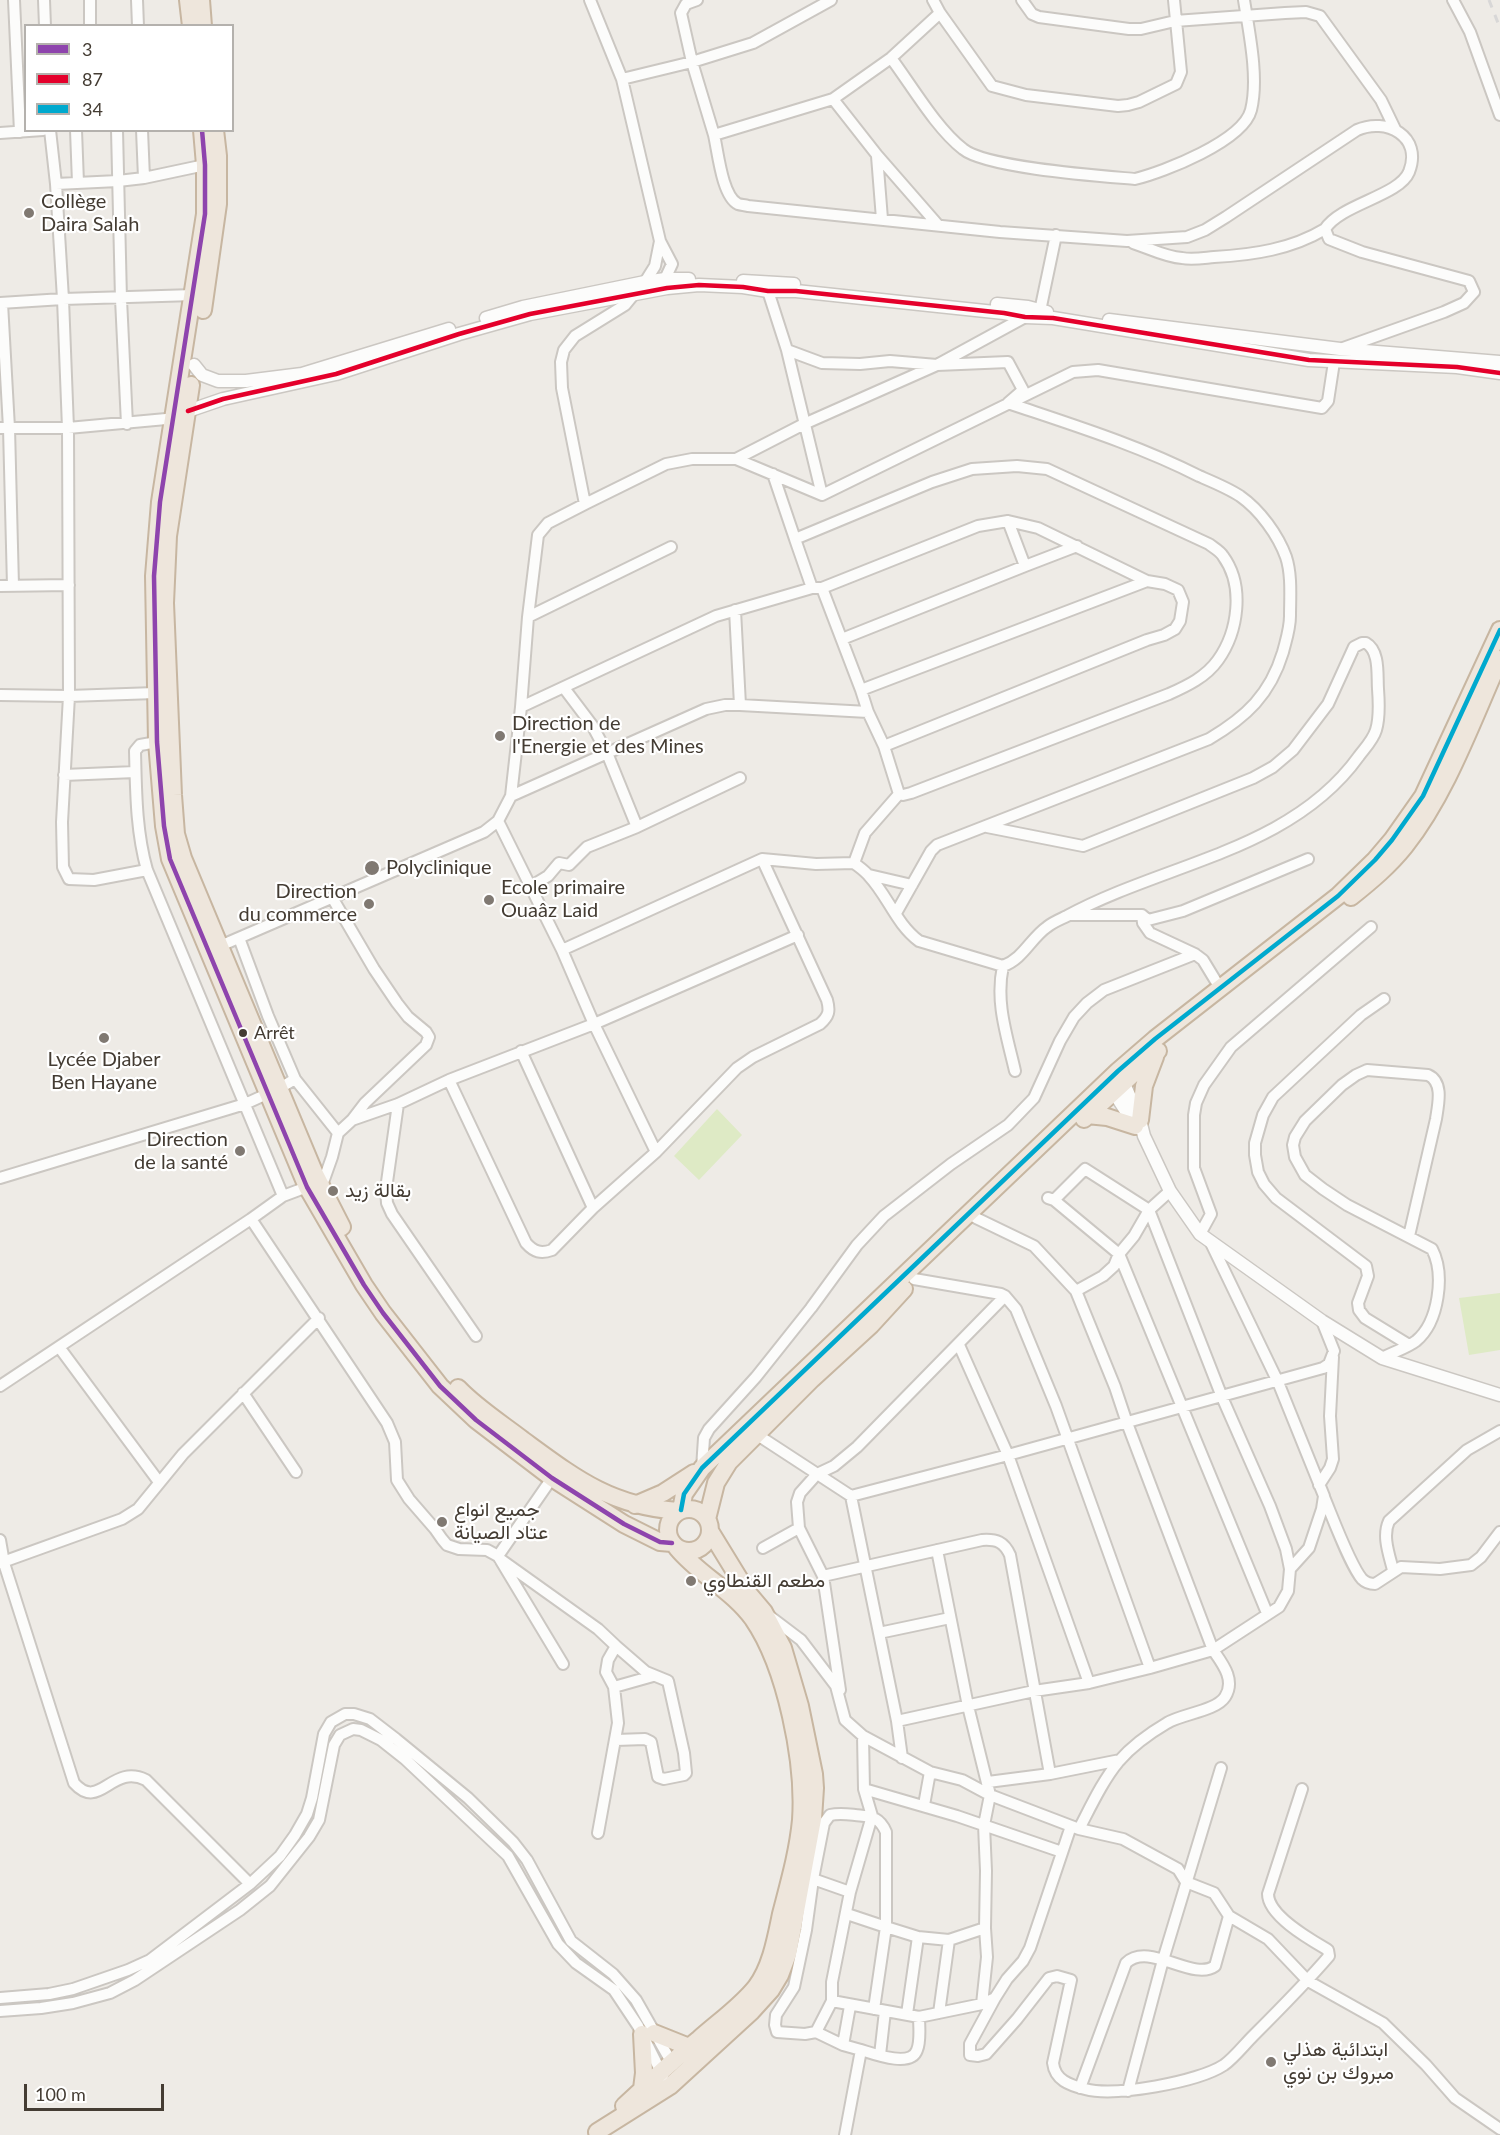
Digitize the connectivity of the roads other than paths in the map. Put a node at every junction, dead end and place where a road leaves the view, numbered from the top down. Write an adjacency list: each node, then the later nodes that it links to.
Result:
1 (14, 0): 23 (street)
2 (44, 0): 18 (street)
3 (90, 0): 19 (street)
4 (136, 0): 20 (street)
5 (188, 0): 21 (highway)
6 (201, 0): 22 (highway)
7 (590, 0): 26 (street)
8 (697, 0): 25 (street)
9 (831, 0): 25 (street)
10 (933, 0): 15 (street)
11 (1022, 0): 17 (street)
12 (1174, 0): 17 (street)
13 (1244, 0): 16 (street)
14 (1453, 0): 28 (street)
15 (940, 13): 17 (street); 24 (street)
16 (1246, 16): 17 (street); 24 (street); 29 (street)
17 (1175, 21)
18 (45, 24)
19 (90, 24)
20 (138, 24)
21 (191, 24)
22 (204, 24)
23 (21, 52): 30 (street)
24 (891, 58): 27 (street)
25 (692, 62): 26 (street); 39 (street)
26 (622, 80): 50 (street)
27 (833, 99): 39 (street); 40 (street)
28 (1500, 115)
29 (1395, 129): 48 (street); 51 (street)
30 (20, 132): 31 (street); 38 (street)
31 (24, 132)
32 (50, 132): 45 (street)
33 (76, 132): 44 (street)
34 (117, 132): 43 (street)
35 (142, 132): 42 (street)
36 (202, 132): 41 (highway)
37 (215, 132): 66 (highway)
38 (0, 133)
39 (714, 135): 46 (street)
40 (878, 155): 46 (street); 47 (street)
41 (205, 165): 42 (street); 55 (highway)
42 (144, 178): 43 (street)
43 (118, 181): 44 (street); 57 (street)
44 (78, 183): 45 (street)
45 (56, 184): 56 (street)
46 (882, 219): 47 (street)
47 (938, 225): 49 (street)
48 (1325, 229): 51 (street); 62 (street)
49 (1056, 235): 51 (street); 60 (street)
50 (660, 241): 52 (street); 53 (street)
51 (1127, 241)
52 (666, 283): 53 (street); 54 (street); 60 (street)
53 (642, 290): 59 (street); 78 (street)
54 (768, 291): 61 (street); 63 (street)
55 (194, 295): 57 (street); 70 (highway)
56 (63, 299): 57 (street); 58 (street); 74 (street)
57 (121, 299): 71 (street)
58 (1, 303): 73 (street)
59 (562, 304): 66 (street); 70 (street)
60 (1040, 311): 62 (street)
61 (1025, 317): 64 (street); 67 (street)
62 (1340, 349): 65 (street)
63 (787, 351): 67 (street); 72 (street)
64 (1334, 362): 68 (street); 69 (street)
65 (1500, 362)
66 (194, 365): 70 (highway)
67 (937, 365): 69 (street); 72 (street)
68 (1500, 374)
69 (1008, 402): 77 (street); 112 (street)
70 (183, 416): 71 (street); 96 (highway); 127 (highway)
71 (127, 424): 74 (street)
72 (804, 424): 75 (street); 77 (street)
73 (4, 428): 74 (street); 87 (street)
74 (69, 428): 85 (street)
75 (736, 459): 76 (street); 78 (street)
76 (773, 474): 77 (street); 80 (street)
77 (822, 495)
78 (585, 504): 90 (street)
79 (1008, 520): 81 (street); 83 (street); 88 (street)
80 (795, 539): 88 (street); 108 (street)
81 (1077, 546): 83 (street); 84 (street)
82 (671, 547): 90 (street)
83 (1025, 566): 92 (street)
84 (1147, 580): 95 (street); 103 (street)
85 (69, 585): 87 (street); 98 (street)
86 (0, 586): 87 (street)
87 (12, 586)
88 (817, 588): 89 (street); 92 (street)
89 (735, 610): 94 (street); 99 (street)
90 (528, 617): 100 (street)
91 (1500, 630): 131 (highway)
92 (842, 639): 95 (street)
93 (1500, 659): 135 (highway)
94 (564, 687): 100 (street); 104 (street)
95 (861, 690): 101 (street)
96 (155, 693): 98 (street); 102 (highway)
97 (0, 695): 98 (street)
98 (69, 696): 106 (street)
99 (740, 705): 101 (street); 104 (street)
100 (521, 707): 109 (street)
101 (868, 712): 103 (street)
102 (157, 742): 105 (street); 140 (highway)
103 (884, 746): 108 (street)
104 (607, 753): 109 (street); 111 (street)
105 (135, 772): 106 (street); 116 (street)
106 (64, 775): 116 (street)
107 (740, 778): 111 (street)
108 (899, 794): 115 (street)
109 (511, 796): 110 (street)
110 (498, 821): 119 (street); 120 (street)
111 (637, 827): 119 (street)
112 (987, 827): 118 (street); 122 (street)
113 (1308, 858): 123 (street)
114 (762, 860): 115 (street); 125 (street); 128 (street)
115 (854, 863): 117 (street)
116 (147, 870): 141 (street)
117 (869, 875): 118 (street); 121 (street)
118 (912, 885): 121 (street)
119 (530, 887): 128 (street)
120 (333, 899): 126 (street); 144 (street)
121 (896, 913): 130 (street)
122 (1068, 915): 123 (street); 130 (street)
123 (1142, 915): 129 (street)
124 (1371, 927): 156 (street)
125 (798, 935): 133 (street); 147 (street)
126 (239, 938): 127 (street); 137 (street)
127 (220, 946): 140 (highway)
128 (562, 950): 133 (street)
129 (1195, 954): 131 (street); 182 (street)
130 (1003, 966): 136 (street)
131 (1220, 988): 139 (highway)
132 (1384, 999): 167 (street)
133 (594, 1024): 134 (street); 147 (street)
134 (521, 1051): 138 (street); 152 (street)
135 (1157, 1052): 139 (highway); 145 (highway)
136 (1015, 1071)
137 (295, 1079): 140 (street); 146 (street)
138 (449, 1080): 142 (street); 152 (street)
139 (1116, 1082): 143 (highway); 145 (street); 182 (highway)
140 (273, 1091): 141 (street); 149 (highway)
141 (245, 1104): 148 (street); 151 (street)
142 (398, 1104): 144 (street); 165 (street)
143 (1087, 1115): 145 (highway); 154 (highway)
144 (352, 1120): 146 (street)
145 (1140, 1127): 150 (street)
146 (338, 1133): 149 (street)
147 (656, 1152): 152 (street)
148 (0, 1178)
149 (314, 1187): 151 (street); 185 (highway); 190 (highway)
150 (1170, 1191): 153 (street); 156 (street)
151 (283, 1196): 155 (street)
152 (593, 1208)
153 (1149, 1210): 159 (street); 159 (street); 175 (street)
154 (976, 1218): 160 (highway); 161 (street)
155 (252, 1219): 163 (street); 168 (street)
156 (1200, 1234): 158 (street)
157 (1409, 1236): 157 (street); 167 (street)
158 (1211, 1243): 164 (street); 171 (street)
159 (1119, 1254): 161 (street); 176 (street)
160 (914, 1279): 162 (street); 179 (highway)
161 (1076, 1291): 177 (street)
162 (1005, 1296): 166 (street); 180 (street)
163 (319, 1318): 173 (street); 199 (street)
164 (1322, 1321): 169 (street); 170 (street)
165 (476, 1336)
166 (959, 1345): 181 (street); 184 (street)
167 (1408, 1345): 170 (street)
168 (58, 1347): 172 (street); 186 (street)
169 (1334, 1351): 171 (street); 187 (street)
170 (1382, 1358): 174 (street)
171 (1278, 1382): 175 (street); 187 (street)
172 (0, 1386)
173 (243, 1393): 183 (street); 186 (street)
174 (1500, 1395)
175 (1222, 1397): 176 (street); 202 (street)
176 (1181, 1408): 177 (street); 207 (street)
177 (1127, 1423): 180 (street); 211 (street)
178 (1500, 1431): 203 (street)
179 (756, 1434): 184 (street); 192 (highway)
180 (1068, 1439): 181 (street); 213 (street)
181 (1008, 1455): 188 (street); 215 (street)
182 (702, 1468): 190 (highway); 191 (highway)
183 (296, 1472)
184 (817, 1474): 188 (street); 193 (street)
185 (552, 1478): 196 (highway); 199 (street)
186 (159, 1482): 200 (street)
187 (1319, 1485): 189 (street)
188 (851, 1496): 201 (street)
189 (1324, 1496): 202 (street); 203 (street)
190 (635, 1505): 191 (highway)
191 (679, 1511): 192 (highway); 196 (highway)
192 (709, 1525): 196 (highway); 206 (highway)
193 (799, 1528): 197 (street); 204 (street)
194 (1500, 1532): 203 (street)
195 (0, 1539): 200 (street)
196 (675, 1545): 205 (highway)
197 (763, 1548)
198 (937, 1550): 201 (street); 208 (street); 217 (street)
199 (499, 1558): 210 (street); 212 (street)
200 (2, 1563): 240 (street)
201 (865, 1565): 204 (street); 209 (street)
202 (1290, 1569): 207 (street)
203 (1393, 1570)
204 (823, 1576): 219 (street)
205 (747, 1612): 206 (street); 263 (highway)
206 (764, 1612): 219 (street); 266 (highway)
207 (1267, 1614): 211 (street)
208 (950, 1618): 209 (street); 218 (street)
209 (879, 1633): 220 (street)
210 (616, 1646): 214 (street); 216 (street)
211 (1213, 1650): 213 (street); 224 (street)
212 (563, 1664)
213 (1150, 1668): 215 (street)
214 (653, 1676): 216 (street); 222 (street)
215 (1089, 1683): 217 (street)
216 (614, 1687): 222 (street)
217 (1034, 1691): 218 (street); 227 (street)
218 (968, 1706): 220 (street); 228 (street)
219 (845, 1720): 221 (street)
220 (897, 1721): 223 (street)
221 (863, 1736): 223 (street); 229 (street)
222 (616, 1740): 236 (street)
223 (902, 1758): 226 (street)
224 (1120, 1760): 227 (street); 235 (street)
225 (1221, 1768): 239 (street)
226 (930, 1772): 231 (street); 232 (street)
227 (1050, 1774): 228 (street)
228 (988, 1782): 231 (street)
229 (864, 1789): 232 (street); 233 (street)
230 (1302, 1789): 249 (street)
231 (990, 1795): 234 (street); 235 (street)
232 (924, 1805): 234 (street)
233 (872, 1816): 238 (street); 241 (street); 244 (street)
234 (984, 1825): 237 (street); 245 (street)
235 (1075, 1827): 237 (street); 239 (street)
236 (598, 1833)
237 (1062, 1852): 251 (street)
238 (813, 1879): 241 (street); 260 (street)
239 (1186, 1882): 243 (street); 248 (street)
240 (250, 1884): 250 (street); 261 (street)
241 (850, 1892): 242 (street)
242 (847, 1914): 244 (street); 252 (street)
243 (1228, 1916): 248 (street); 249 (street)
244 (886, 1927): 246 (street); 255 (street)
245 (985, 1928): 247 (street); 253 (street)
246 (918, 1937): 247 (street); 258 (street)
247 (949, 1940): 257 (street)
248 (1163, 1960): 267 (street); 269 (street)
249 (1308, 1981): 269 (street); 270 (street)
250 (0, 1998)
251 (995, 1998): 253 (street); 267 (street)
252 (832, 2001): 254 (street); 260 (street)
253 (982, 2004): 257 (street)
254 (850, 2006): 255 (street); 262 (street)
255 (879, 2010): 258 (street); 265 (street)
256 (0, 2011): 261 (street)
257 (939, 2013): 259 (street)
258 (907, 2014): 259 (street)
259 (919, 2017): 265 (street)
260 (816, 2032): 262 (street)
261 (648, 2033): 263 (highway); 266 (street); 268 (highway)
262 (843, 2045): 264 (street)
263 (689, 2048): 266 (highway)
264 (861, 2050): 265 (street); 271 (street)
265 (880, 2055)
266 (671, 2074): 268 (highway); 268 (highway)
267 (1080, 2088): 269 (street)
268 (642, 2089)
269 (1128, 2091)
270 (1500, 2129)
271 (845, 2135)

